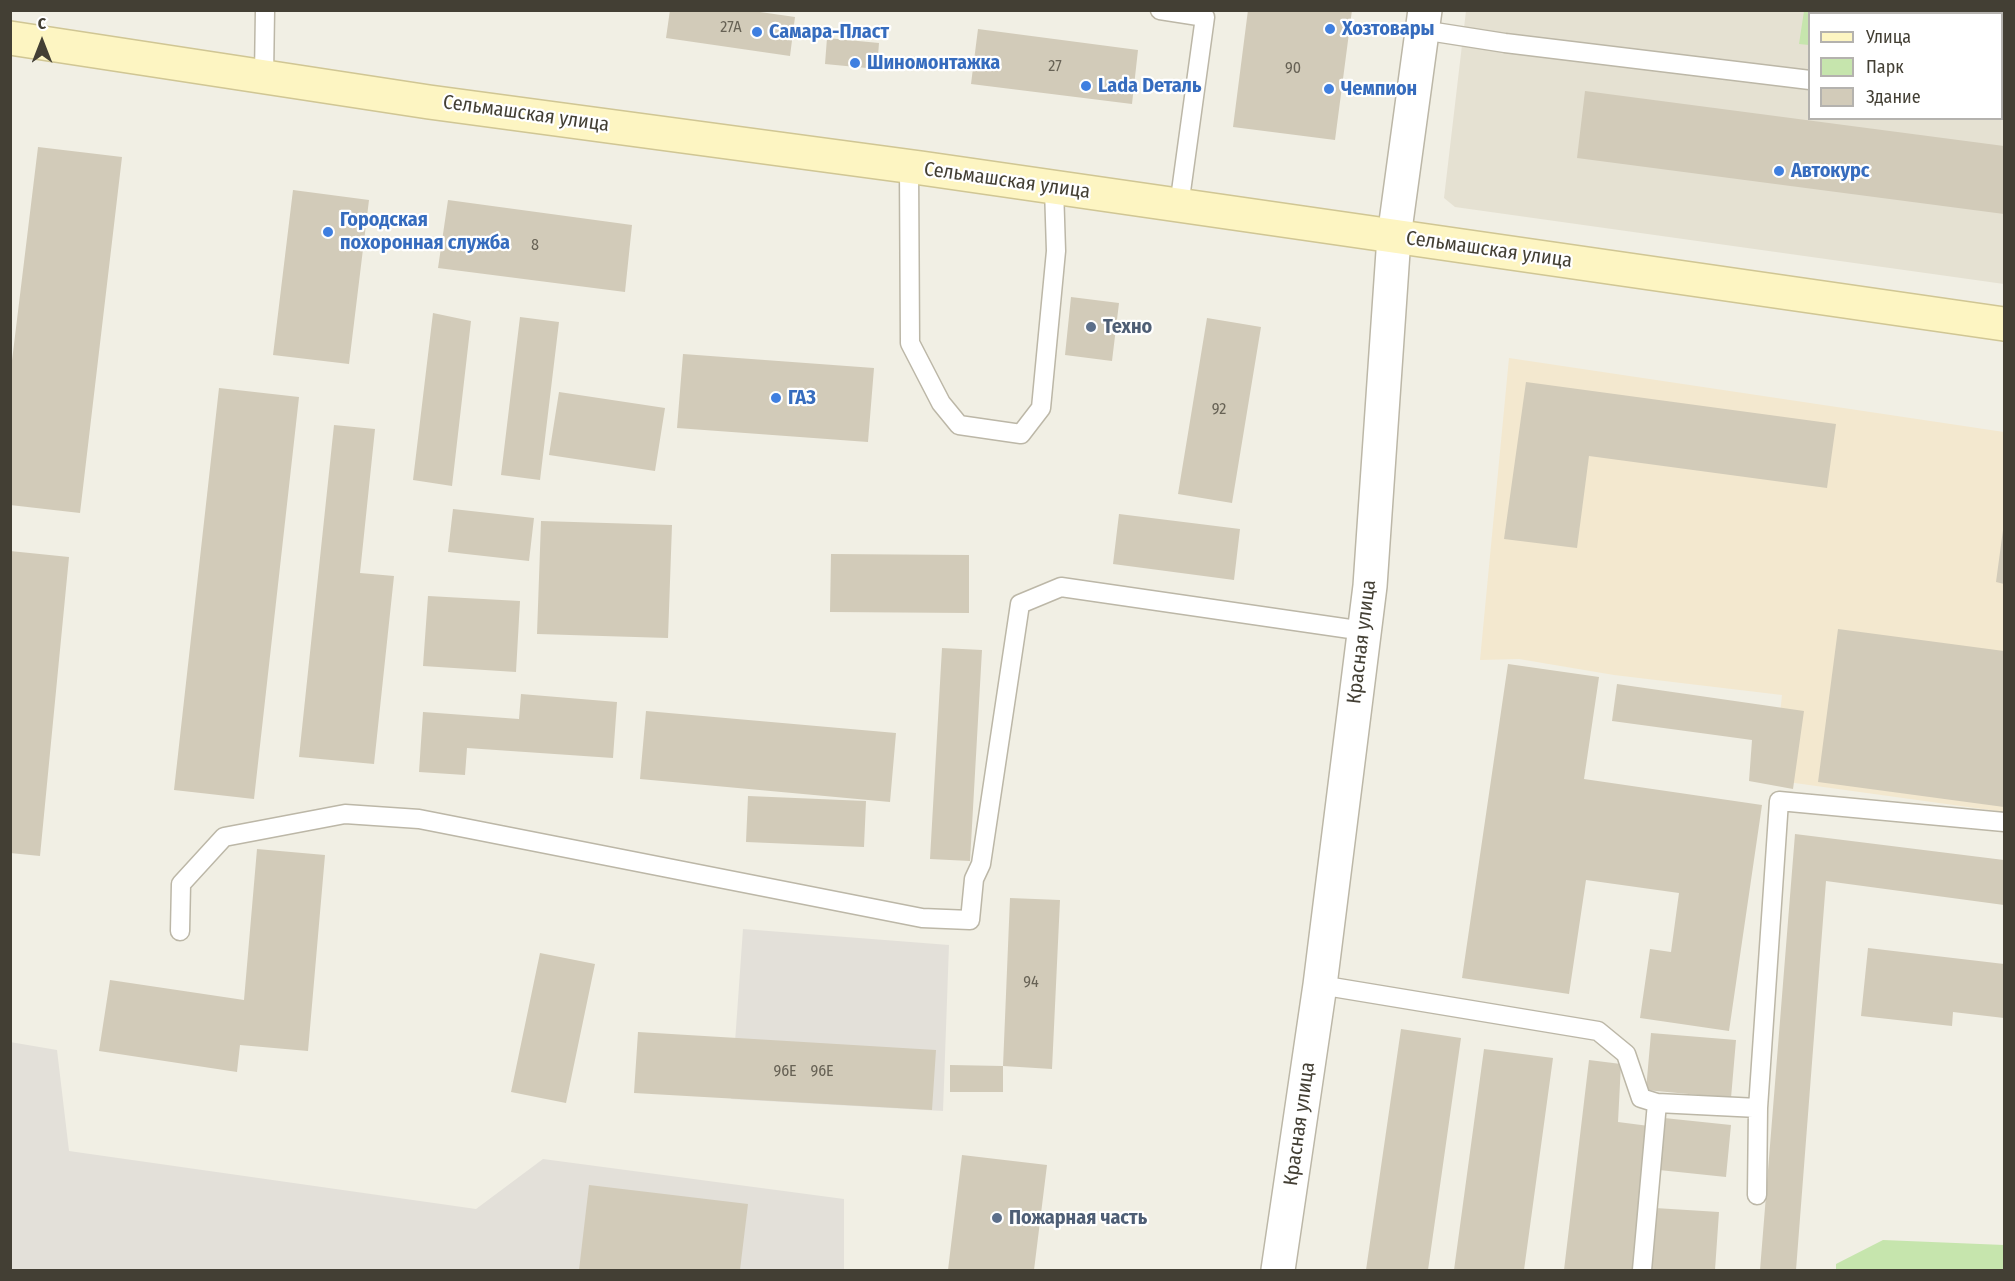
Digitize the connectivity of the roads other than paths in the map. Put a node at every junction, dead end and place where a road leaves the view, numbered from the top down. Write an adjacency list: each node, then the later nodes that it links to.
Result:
1 (265, 10): 5 (lane)
2 (1160, 10): 9 (lane)
3 (1423, 20): 6 (lane); 10 (street, Красная улица)
4 (10, 38): 5 (main road, Сельмашская улица)
5 (264, 76): 7 (main road, Сельмашская улица)
6 (1808, 80)
7 (909, 168): 8 (main road, Сельмашская улица); 8 (lane)
8 (1054, 188): 9 (main road, Сельмашская улица)
9 (1179, 206): 10 (main road, Сельмашская улица)
10 (1394, 237): 11 (main road, Сельмашская улица); 12 (street, Красная улица)
11 (2004, 324)
12 (1364, 631): 14 (lane); 15 (street, Красная улица)
13 (2004, 822): 17 (lane)
14 (180, 931)
15 (1320, 985): 16 (lane); 19 (street, Красная улица)
16 (1657, 1104): 17 (lane); 20 (lane)
17 (1758, 1108): 18 (lane)
18 (1757, 1196)
19 (1278, 1270)
20 (1642, 1270)

